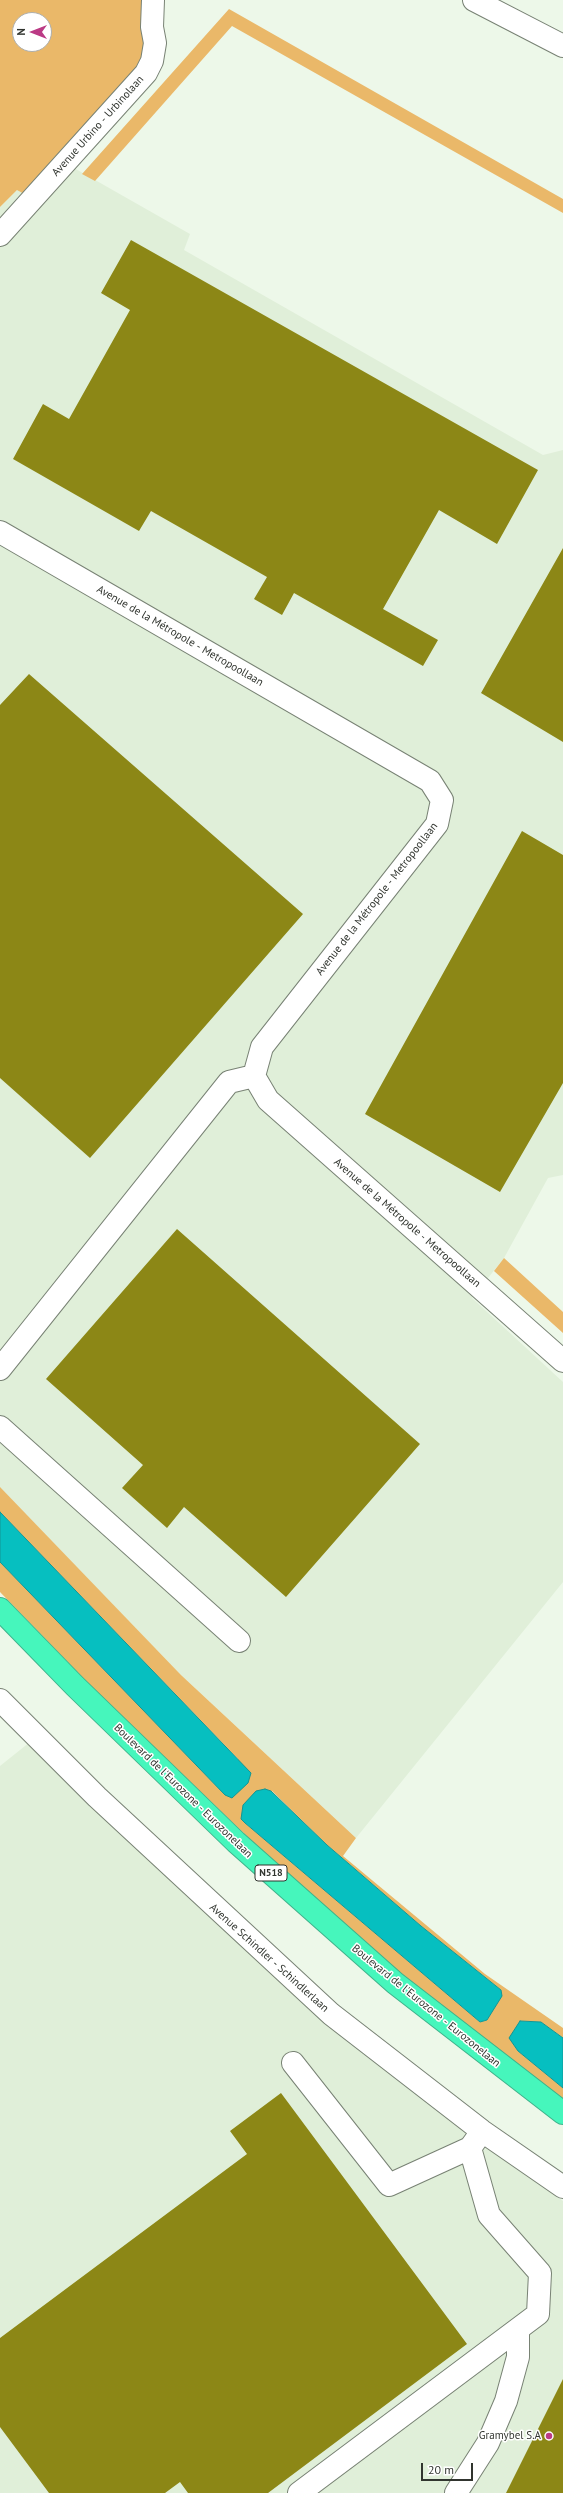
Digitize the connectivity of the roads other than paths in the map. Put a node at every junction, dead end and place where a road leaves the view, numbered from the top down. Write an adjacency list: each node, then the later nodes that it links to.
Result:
1 (154, 0): 4 (street, Avenue Urbino - Urbinolaan)
2 (474, 0): 3 (street)
3 (563, 46)
4 (0, 235)
5 (0, 532): 6 (street, Avenue de la Métropole - Metropoollaan)
6 (254, 1076): 7 (street, Avenue de la Métropole - Metropoollaan); 8 (street)
7 (563, 1361)
8 (0, 1369)
9 (0, 1427): 11 (street)
10 (0, 1609): 14 (highway, Boulevard de l'Eurozone - Eurozonelaan / N518)
11 (239, 1641)
12 (0, 1700): 15 (street, Avenue Schindler - Schindlerlaan)
13 (293, 2063): 15 (street)
14 (563, 2113)
15 (476, 2140): 16 (street, Avenue Schindler - Schindlerlaan); 17 (street)
16 (563, 2187)
17 (518, 2329): 18 (street); 19 (street)
18 (299, 2493)
19 (456, 2493)

